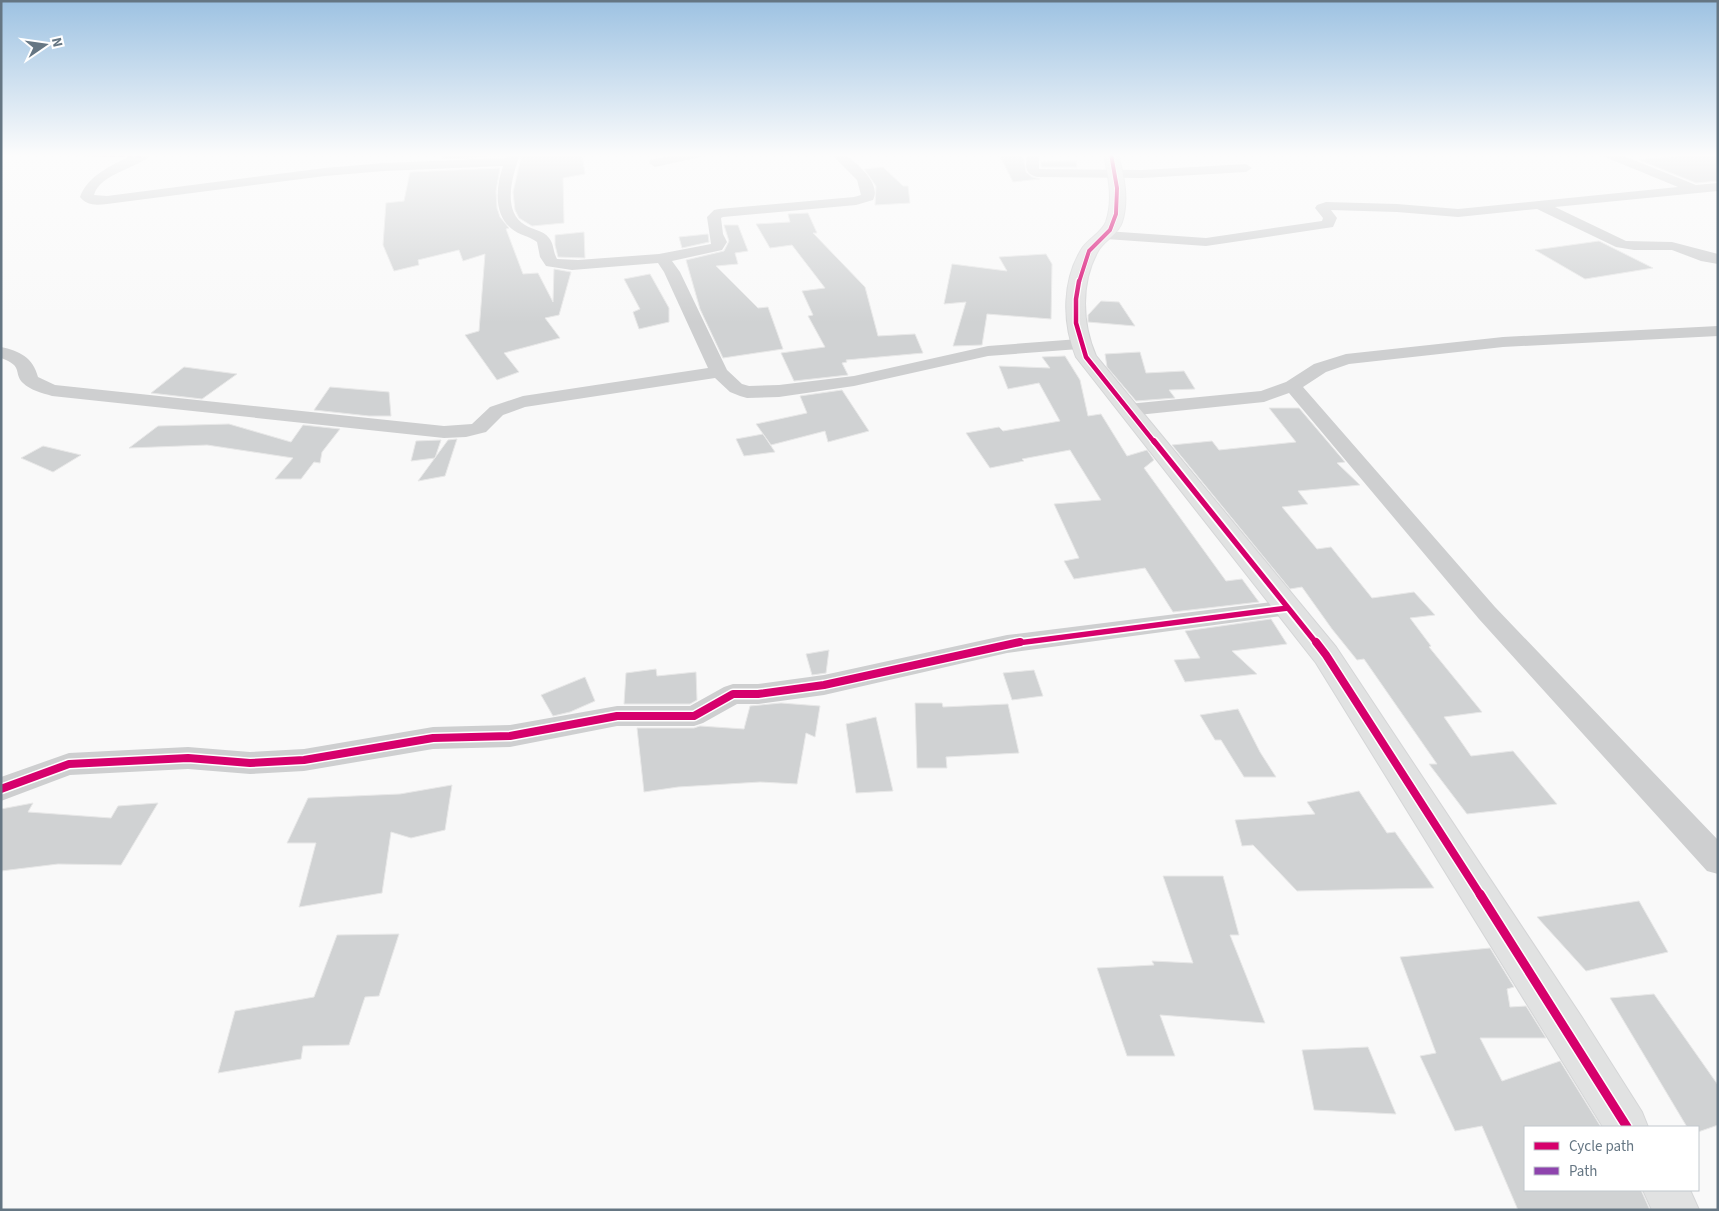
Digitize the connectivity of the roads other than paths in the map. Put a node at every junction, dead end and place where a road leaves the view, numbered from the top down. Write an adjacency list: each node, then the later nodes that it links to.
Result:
1 (508, 211): 9 (street)
2 (747, 211): 9 (street)
3 (1116, 211): 8 (street)
4 (1324, 211): 8 (street)
5 (1428, 211): 6 (street)
6 (1483, 211)
7 (1551, 211): 10 (street)
8 (1106, 235): 12 (street)
9 (662, 258): 14 (street)
10 (1718, 259)
11 (1718, 331): 15 (street)
12 (1079, 344): 14 (street); 16 (street)
13 (1, 352): 14 (street)
14 (718, 372)
15 (1292, 386): 16 (street); 19 (street)
16 (1128, 410): 17 (street)
17 (1288, 608): 18 (street); 20 (street)
18 (1, 789)
19 (1718, 861)
20 (1626, 1126)
21 (1666, 1191): 22 (street)
22 (1677, 1210)

